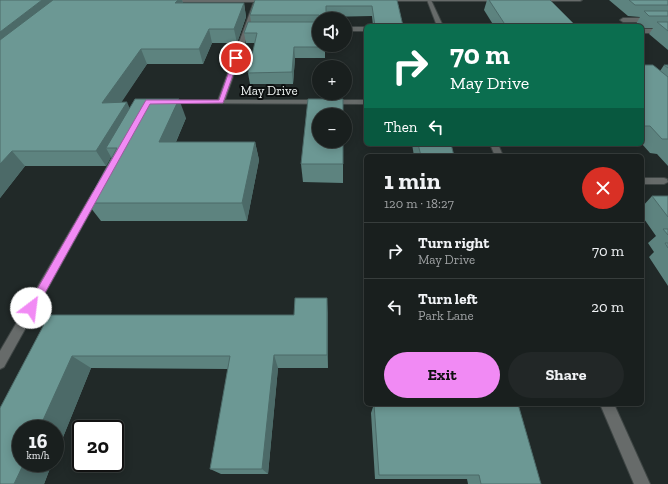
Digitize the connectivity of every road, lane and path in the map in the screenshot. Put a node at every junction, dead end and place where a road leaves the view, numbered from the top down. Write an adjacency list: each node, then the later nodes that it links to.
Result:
1 (374, 0): 2 (street)
2 (429, 0): 3 (street); 11 (street)
3 (508, 0)
4 (532, 0): 5 (street)
5 (580, 0)
6 (160, 1): 7 (street)
7 (256, 1): 8 (street); 12 (street)
8 (271, 1)
9 (623, 20): 10 (street)
10 (668, 20)
11 (439, 24)
12 (246, 29): 13 (street); 19 (street)
13 (261, 29)
14 (352, 29): 15 (street)
15 (364, 29)
16 (644, 31): 17 (street)
17 (668, 31)
18 (155, 102): 19 (street, May Drive)
19 (221, 102): 20 (street, May Drive)
20 (364, 102)
21 (644, 181): 22 (street)
22 (664, 181)
23 (101, 184): 24 (street)
24 (0, 363)
25 (608, 406): 26 (street)
26 (642, 484)

